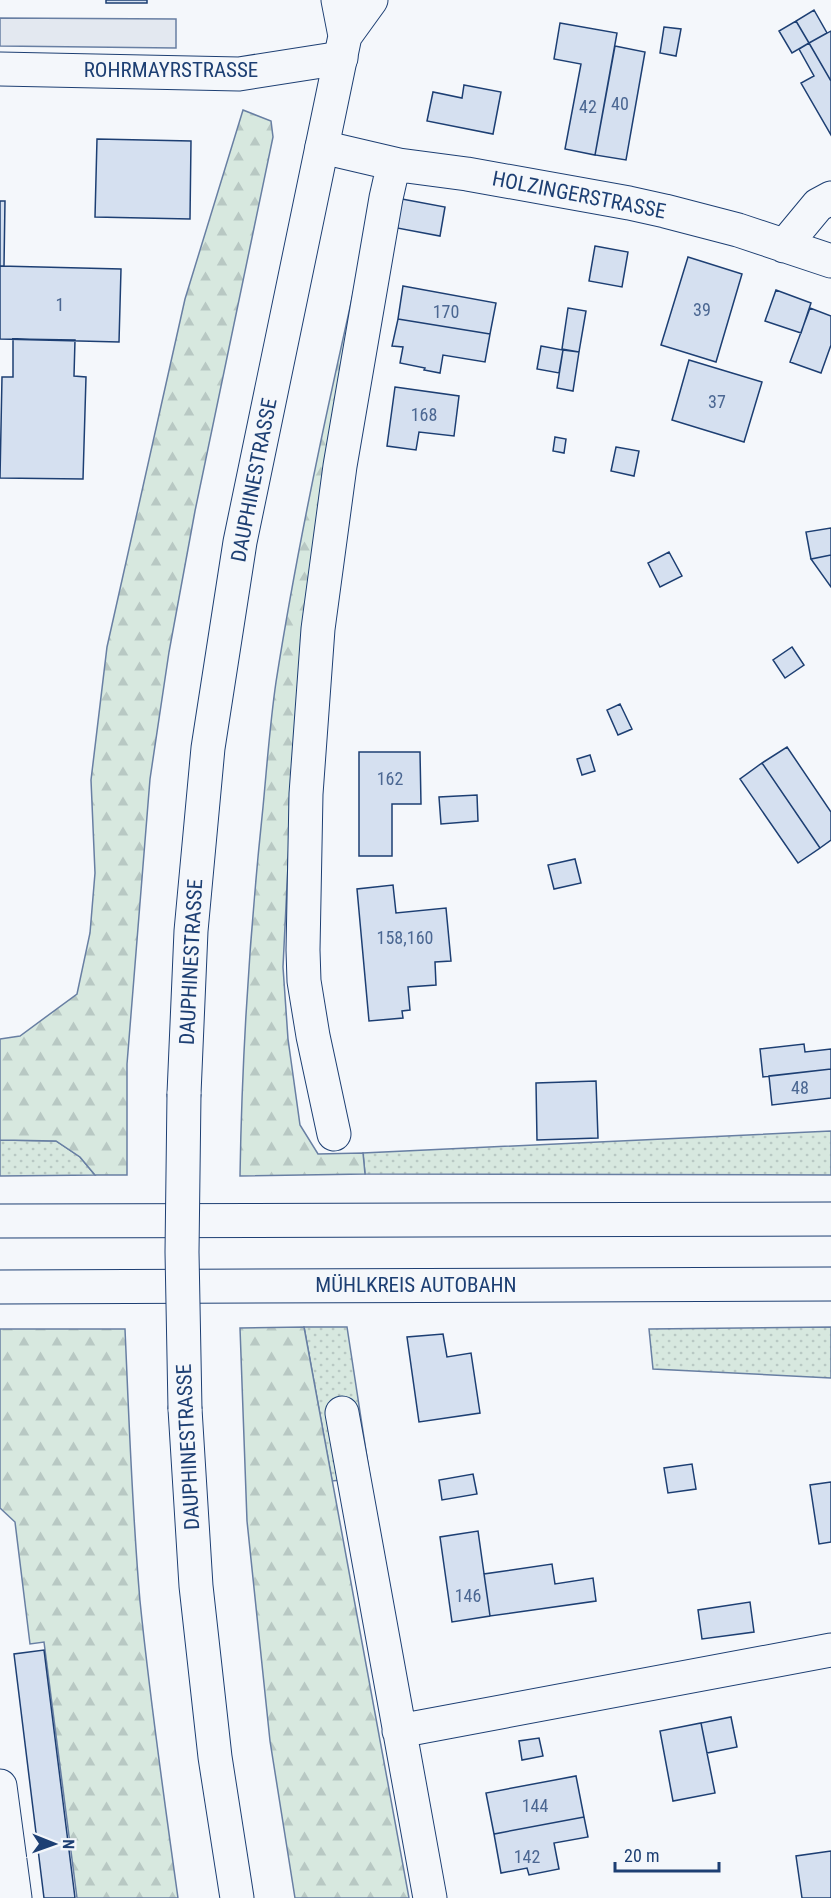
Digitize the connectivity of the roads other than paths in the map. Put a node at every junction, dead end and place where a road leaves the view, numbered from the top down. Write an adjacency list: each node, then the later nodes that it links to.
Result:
1 (338, 0): 3 (main road, DAUPHINESTRASSE)
2 (371, 0): 3 (main road, DAUPHINESTRASSE)
3 (343, 47): 4 (main road, ROHRMAYRSTRASSE); 5 (main road, DAUPHINESTRASSE)
4 (0, 69)
5 (322, 147): 6 (main road, HOLZINGERSTRASSE); 20 (main road, DAUPHINESTRASSE, bridge)
6 (399, 165): 8 (main road, HOLZINGERSTRASSE); 10 (main road)
7 (831, 198): 8 (main road)
8 (784, 246): 9 (main road, HOLZINGERSTRASSE)
9 (831, 261)
10 (334, 1134)
11 (831, 1219): 12 (main road)
12 (0, 1221)
13 (831, 1284): 14 (main road, MÜHLKREIS AUTOBAHN)
14 (0, 1287)
15 (342, 1413): 17 (main road)
16 (831, 1650): 17 (main road)
17 (399, 1731): 21 (main road)
18 (0, 1786): 19 (main road)
19 (15, 1898)
20 (237, 1898)
21 (430, 1898)

